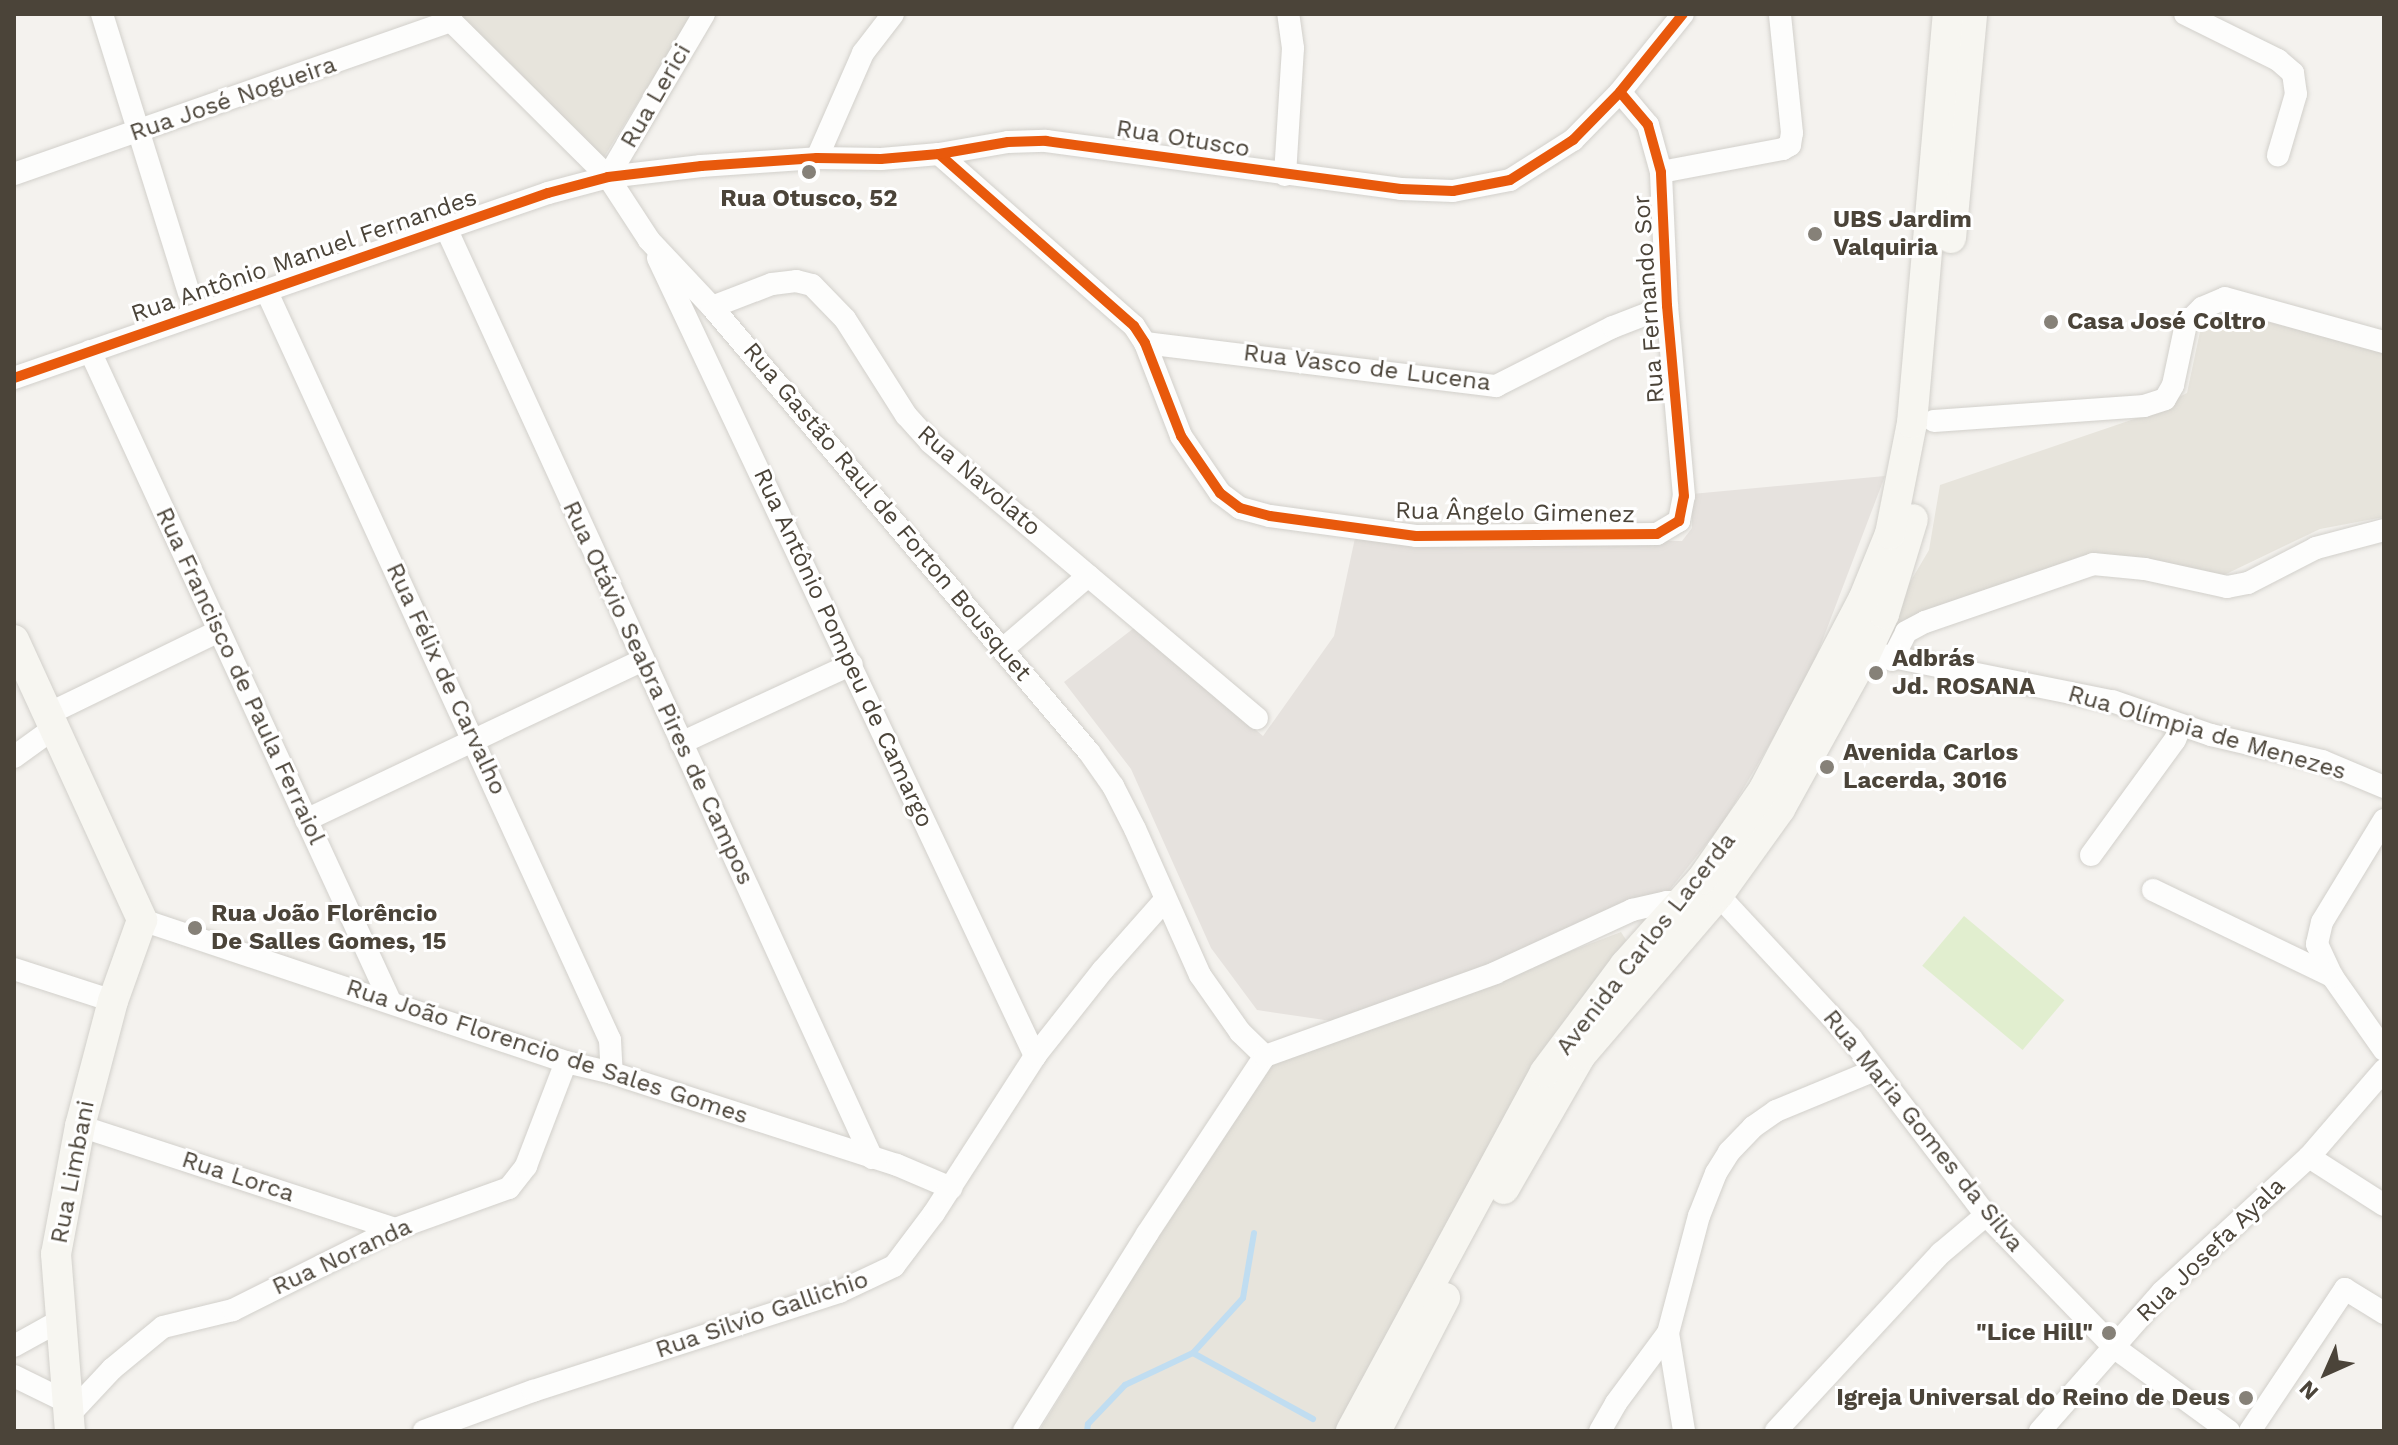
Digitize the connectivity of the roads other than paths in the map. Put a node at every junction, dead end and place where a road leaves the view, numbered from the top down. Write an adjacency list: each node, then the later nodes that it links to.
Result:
1 (102, 14): 12 (street)
2 (704, 14): 19 (street, Rua Lerici)
3 (893, 14): 15 (street)
4 (1288, 14): 18 (street)
5 (1683, 14): 11 (street, Rua Otusco)
6 (1780, 14): 16 (street)
7 (1948, 14): 37 (main road, Avenida Carlos Lacerda)
8 (1972, 14): 30 (main road, Avenida Carlos Lacerda)
9 (2185, 14): 14 (street)
10 (448, 18): 12 (street, Rua José Nogueira); 19 (street, Rua Gastão Raul de Forton Bousquet)
11 (1620, 92): 16 (street, Rua Fernando Sor); 18 (street, Rua Otusco)
12 (139, 131): 17 (street, Rua José Nogueira); 23 (street)
13 (939, 154): 15 (street, Rua Otusco); 18 (street, Rua Otusco); 27 (street, Rua Ângelo Gimenez)
14 (2278, 155)
15 (817, 158): 19 (street, Rua Otusco)
16 (1661, 172): 24 (street, Rua Fernando Sor)
17 (14, 174)
18 (1285, 175)
19 (608, 177): 20 (street, Rua Antônio Manuel Fernandes); 21 (street, Rua Gastão Raul de Forton Bousquet)
20 (446, 228): 22 (street, Rua Antônio Manuel Fernandes); 38 (street, Rua Otávio Seabra Pires de Campos)
21 (649, 240): 25 (street, Rua Gastão Raul de Forton Bousquet); 39 (street, Rua Antônio Pompeu de Camargo)
22 (266, 290): 28 (street, Rua Antônio Manuel Fernandes); 43 (street, Rua Félix de Carvalho)
23 (189, 293)
24 (1667, 306): 27 (street, Rua Vasco de Lucena); 31 (street, Rua Fernando Sor)
25 (712, 307): 33 (street, Rua Navolato); 36 (street, Rua Gastão Raul de Forton Bousquet)
26 (2384, 342): 30 (street)
27 (1145, 343): 31 (street, Rua Ângelo Gimenez)
28 (90, 351): 29 (street, Rua Antônio Manuel Fernandes); 34 (street, Rua Francisco de Paula Ferraiol)
29 (14, 378)
30 (1934, 421): 37 (main road, Avenida Carlos Lacerda)
31 (1683, 515)
32 (2384, 530): 37 (street)
33 (1088, 576): 36 (street); 40 (street, Rua Navolato)
34 (219, 631): 41 (street); 47 (street, Rua Francisco de Paula Ferraiol)
35 (14, 640): 41 (main road)
36 (1004, 648): 52 (street, Rua Gastão Raul de Forton Bousquet)
37 (1866, 653): 42 (street, Rua Olímpia de Menezes); 51 (main road, Avenida Carlos Lacerda)
38 (643, 660): 43 (street); 44 (street, Rua Otávio Seabra Pires de Campos)
39 (852, 664): 44 (street); 59 (street, Rua Antônio Pompeu de Camargo)
40 (1257, 718)
41 (51, 721): 45 (street); 53 (main road)
42 (2181, 725): 46 (street, Rua Olímpia de Menezes); 49 (street)
43 (475, 739): 47 (street); 64 (street, Rua Félix de Carvalho)
44 (681, 743): 67 (street, Rua Otávio Seabra Pires de Campos)
45 (14, 757)
46 (2384, 787)
47 (306, 820): 57 (street, Rua Francisco de Paula Ferraiol)
48 (2384, 820): 55 (street)
49 (2091, 855)
50 (2153, 890): 55 (street)
51 (1703, 896): 60 (street); 62 (street, Rua Maria Gomes da Silva); 81 (main road, Avenida Carlos Lacerda); 82 (main road, Avenida Carlos Lacerda)
52 (1165, 900): 59 (street, Rua Silvio Gallichio); 60 (street, Rua Gastão Raul de Forton Bousquet)
53 (142, 920): 56 (main road, Rua Limbani); 57 (street, Rua João Florencio de Sales Gomes)
54 (14, 969): 56 (street)
55 (2332, 976): 58 (street)
56 (113, 1001): 65 (main road, Rua Limbani)
57 (390, 1001): 61 (street, Rua João Florencio de Sales Gomes)
58 (2384, 1050)
59 (1035, 1056): 68 (street, Rua Silvio Gallichio)
60 (1265, 1056): 80 (street)
61 (566, 1062): 64 (street, Rua João Florencio de Sales Gomes); 71 (street, Rua Noranda)
62 (1875, 1070): 70 (street, Rua Maria Gomes da Silva); 74 (street)
63 (2384, 1070): 66 (street, Rua Josefa Ayala)
64 (612, 1073): 67 (street, Rua João Florencio de Sales Gomes)
65 (80, 1126): 71 (street, Rua Lorca); 73 (main road, Rua Limbani)
66 (2309, 1157): 69 (street); 76 (street, Rua Josefa Ayala)
67 (872, 1158): 68 (street, Rua João Florencio de Sales Gomes)
68 (951, 1188): 79 (street, Rua Silvio Gallichio)
69 (2384, 1205)
70 (1986, 1215): 76 (street, Rua Maria Gomes da Silva); 85 (street)
71 (395, 1229): 78 (street, Rua Noranda)
72 (2384, 1313): 88 (street)
73 (61, 1320): 75 (street); 78 (main road, Rua Limbani)
74 (1668, 1333): 83 (street); 84 (street)
75 (14, 1346)
76 (2115, 1348): 86 (street, Rua Josefa Ayala); 87 (street, Rua Maria Gomes da Silva)
77 (14, 1376): 78 (street)
78 (69, 1416)
79 (424, 1431)
80 (1024, 1431)
81 (1351, 1431)
82 (1376, 1431)
83 (1600, 1431)
84 (1684, 1431)
85 (1776, 1431)
86 (2040, 1431)
87 (2229, 1431)
88 (2250, 1431)

